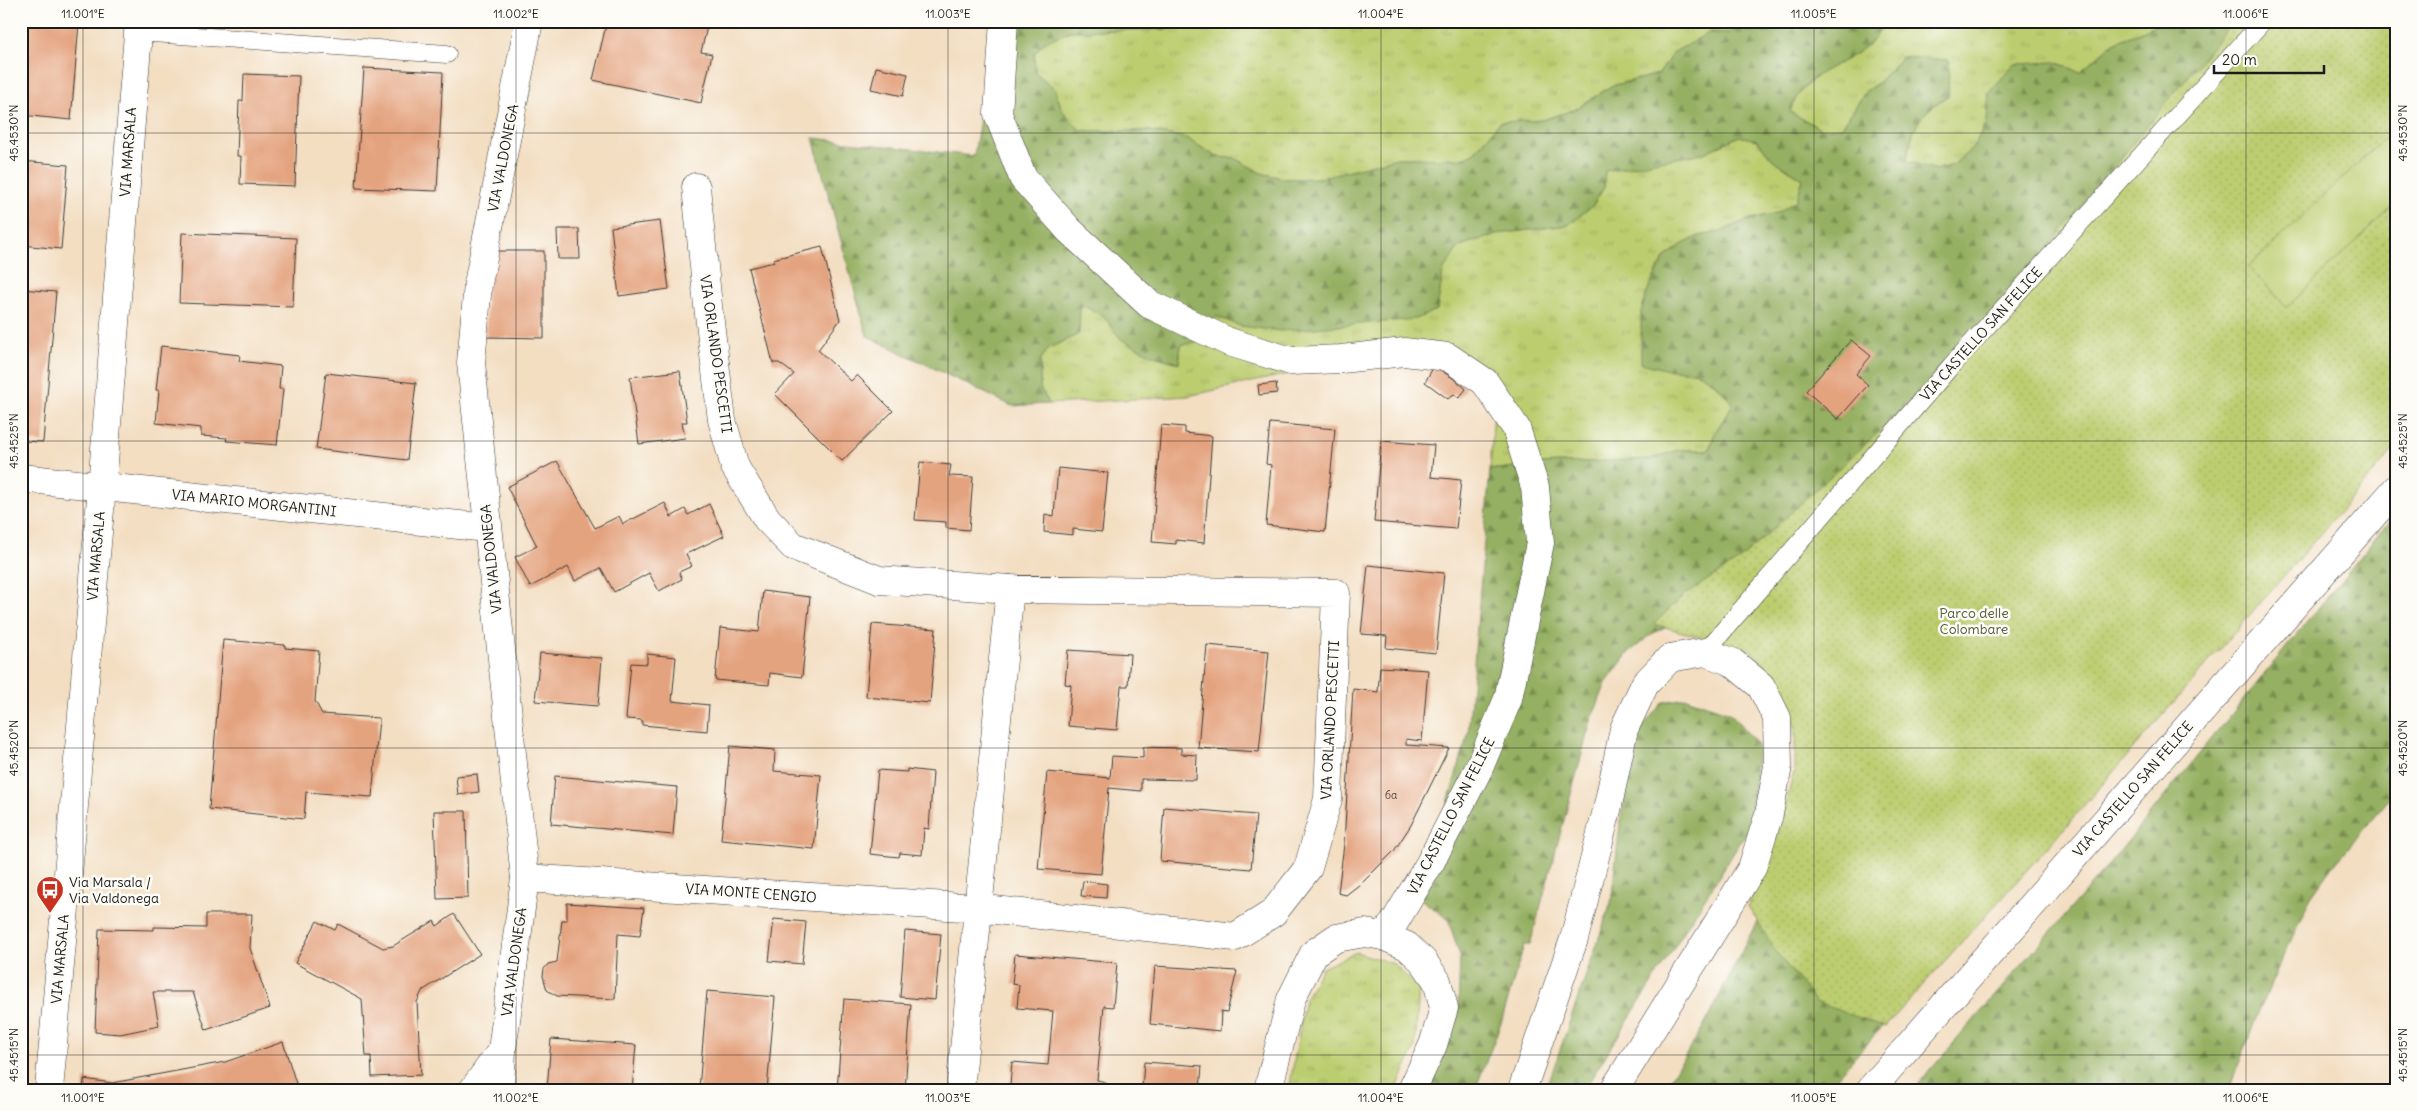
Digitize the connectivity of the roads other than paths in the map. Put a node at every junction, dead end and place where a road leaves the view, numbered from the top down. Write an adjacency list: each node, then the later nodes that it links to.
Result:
1 (528, 21): 10 (street, VIA VALDONEGA)
2 (1004, 21): 15 (street, VIA CASTELLO SAN FELICE)
3 (2263, 21): 12 (lane, VIA CASTELLO SAN FELICE)
4 (138, 27): 5 (lane); 8 (street, VIA MARSALA)
5 (447, 54)
6 (696, 187): 11 (street, VIA ORLANDO PESCETTI)
7 (21, 478): 8 (street, VIA MARIO MORGANTINI)
8 (102, 487): 10 (street, VIA MARIO MORGANTINI); 17 (street, VIA MARSALA)
9 (2396, 489): 25 (street, VIA CASTELLO SAN FELICE)
10 (487, 528): 13 (street, VIA VALDONEGA)
11 (1010, 589): 14 (street); 14 (street, VIA ORLANDO PESCETTI)
12 (1705, 652): 23 (street); 24 (street)
13 (525, 878): 14 (street, VIA MONTE CENGIO); 16 (street, VIA VALDONEGA)
14 (977, 908): 20 (street)
15 (1383, 936): 21 (street); 22 (street)
16 (502, 1050): 18 (street, VIA VALDONEGA); 19 (street)
17 (49, 1090)
18 (473, 1090)
19 (500, 1090)
20 (960, 1090)
21 (1268, 1090)
22 (1412, 1090)
23 (1522, 1090)
24 (1614, 1090)
25 (1870, 1090)

